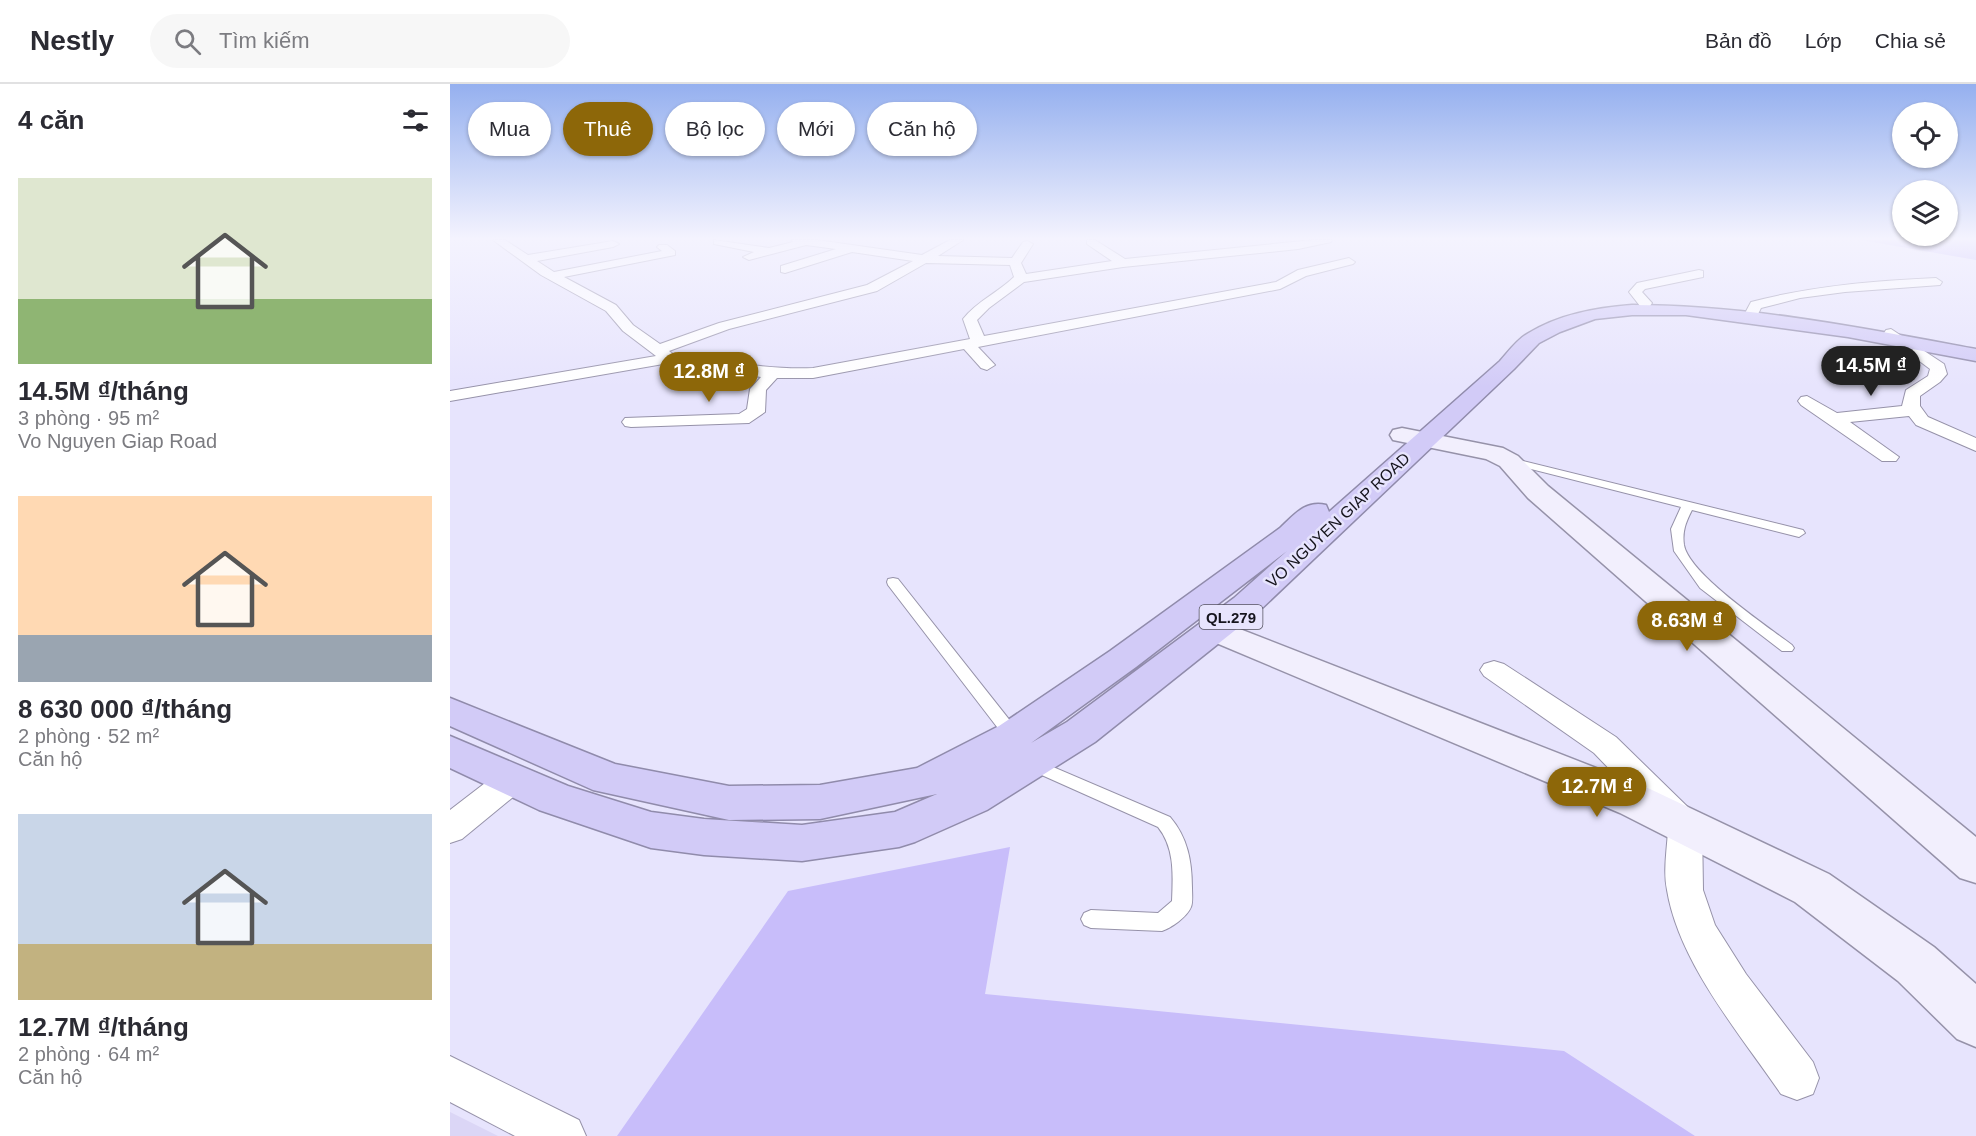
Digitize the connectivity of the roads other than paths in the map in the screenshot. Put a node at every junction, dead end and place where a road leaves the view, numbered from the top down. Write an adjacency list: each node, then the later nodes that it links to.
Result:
1 (576, 289): 12 (street)
2 (868, 289): 12 (street)
3 (1005, 289): 10 (street)
4 (1260, 289): 10 (street)
5 (1638, 289): 7 (street)
6 (1840, 289): 8 (street)
7 (1645, 303): 8 (highway, VO NGUYEN GIAP ROAD / QL.279); 21 (highway, VO NGUYEN GIAP ROAD / QL.279)
8 (1751, 315): 9 (highway, VO NGUYEN GIAP ROAD / QL.279); 21 (highway, VO NGUYEN GIAP ROAD / QL.279)
9 (1895, 337): 11 (highway, VO NGUYEN GIAP ROAD / QL.279); 13 (highway, VO NGUYEN GIAP ROAD / QL.279); 18 (street)
10 (972, 342): 14 (street); 15 (street)
11 (1976, 348)
12 (664, 354): 15 (street); 16 (street)
13 (1976, 355)
14 (987, 365)
15 (772, 374): 20 (street)
16 (450, 396)
17 (1807, 401): 19 (street)
18 (1914, 410): 19 (street); 22 (street)
19 (1832, 419): 23 (street)
20 (631, 422)
21 (1413, 437): 24 (street); 28 (highway, VO NGUYEN GIAP ROAD / QL.279); 32 (highway, VO NGUYEN GIAP ROAD / QL.279)
22 (1976, 445)
23 (1889, 457)
24 (1509, 461): 25 (lane); 38 (street)
25 (1688, 505): 26 (lane); 29 (lane)
26 (1798, 534)
27 (893, 582): 32 (lane)
28 (1214, 630): 34 (highway, VO NGUYEN GIAP ROAD / QL.279); 36 (street)
29 (1787, 648)
30 (1494, 670): 36 (street)
31 (450, 711): 32 (highway, VO NGUYEN GIAP ROAD / QL.279)
32 (1013, 736)
33 (450, 751): 35 (highway, VO NGUYEN GIAP ROAD / QL.279)
34 (1030, 763): 35 (highway, VO NGUYEN GIAP ROAD / QL.279); 39 (lane)
35 (513, 779): 37 (street)
36 (1685, 826): 40 (street); 42 (street)
37 (450, 830)
38 (1976, 864)
39 (1091, 919)
40 (1976, 1020)
41 (450, 1078): 43 (street)
42 (1797, 1078)
43 (563, 1136)

